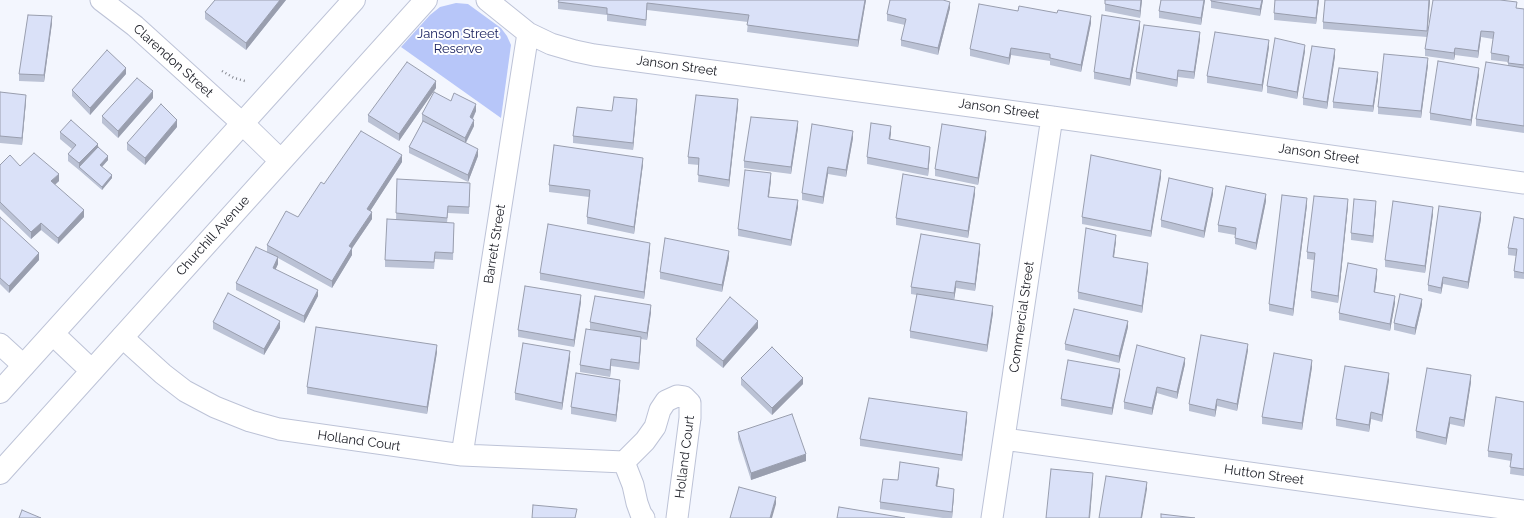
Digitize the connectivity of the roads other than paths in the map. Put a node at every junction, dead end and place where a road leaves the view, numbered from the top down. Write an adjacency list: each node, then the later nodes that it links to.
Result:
1 (101, 0): 7 (street, Clarendon Street)
2 (354, 0): 7 (main road)
3 (426, 0): 8 (main road, Churchill Avenue)
4 (487, 0): 5 (street, Janson Street)
5 (528, 33): 6 (street, Janson Street); 17 (street, Barrett Street)
6 (1052, 116): 9 (street, Janson Street); 16 (street, Commercial Street)
7 (243, 124): 8 (main road); 10 (main road)
8 (280, 160): 11 (main road, Churchill Avenue)
9 (1524, 183)
10 (53, 334): 13 (main road); 14 (main road)
11 (122, 337): 14 (main road, Churchill Avenue); 17 (street, Holland Court)
12 (0, 344): 13 (street)
13 (24, 366): 15 (main road)
14 (92, 370): 19 (main road, Churchill Avenue)
15 (0, 392)
16 (1004, 438): 20 (street, Hutton Street); 23 (street, Commercial Street)
17 (462, 455): 18 (street, Holland Court)
18 (624, 462): 21 (street); 22 (street, Holland Court)
19 (0, 473)
20 (1524, 511)
21 (644, 518)
22 (677, 518)
23 (992, 518)

